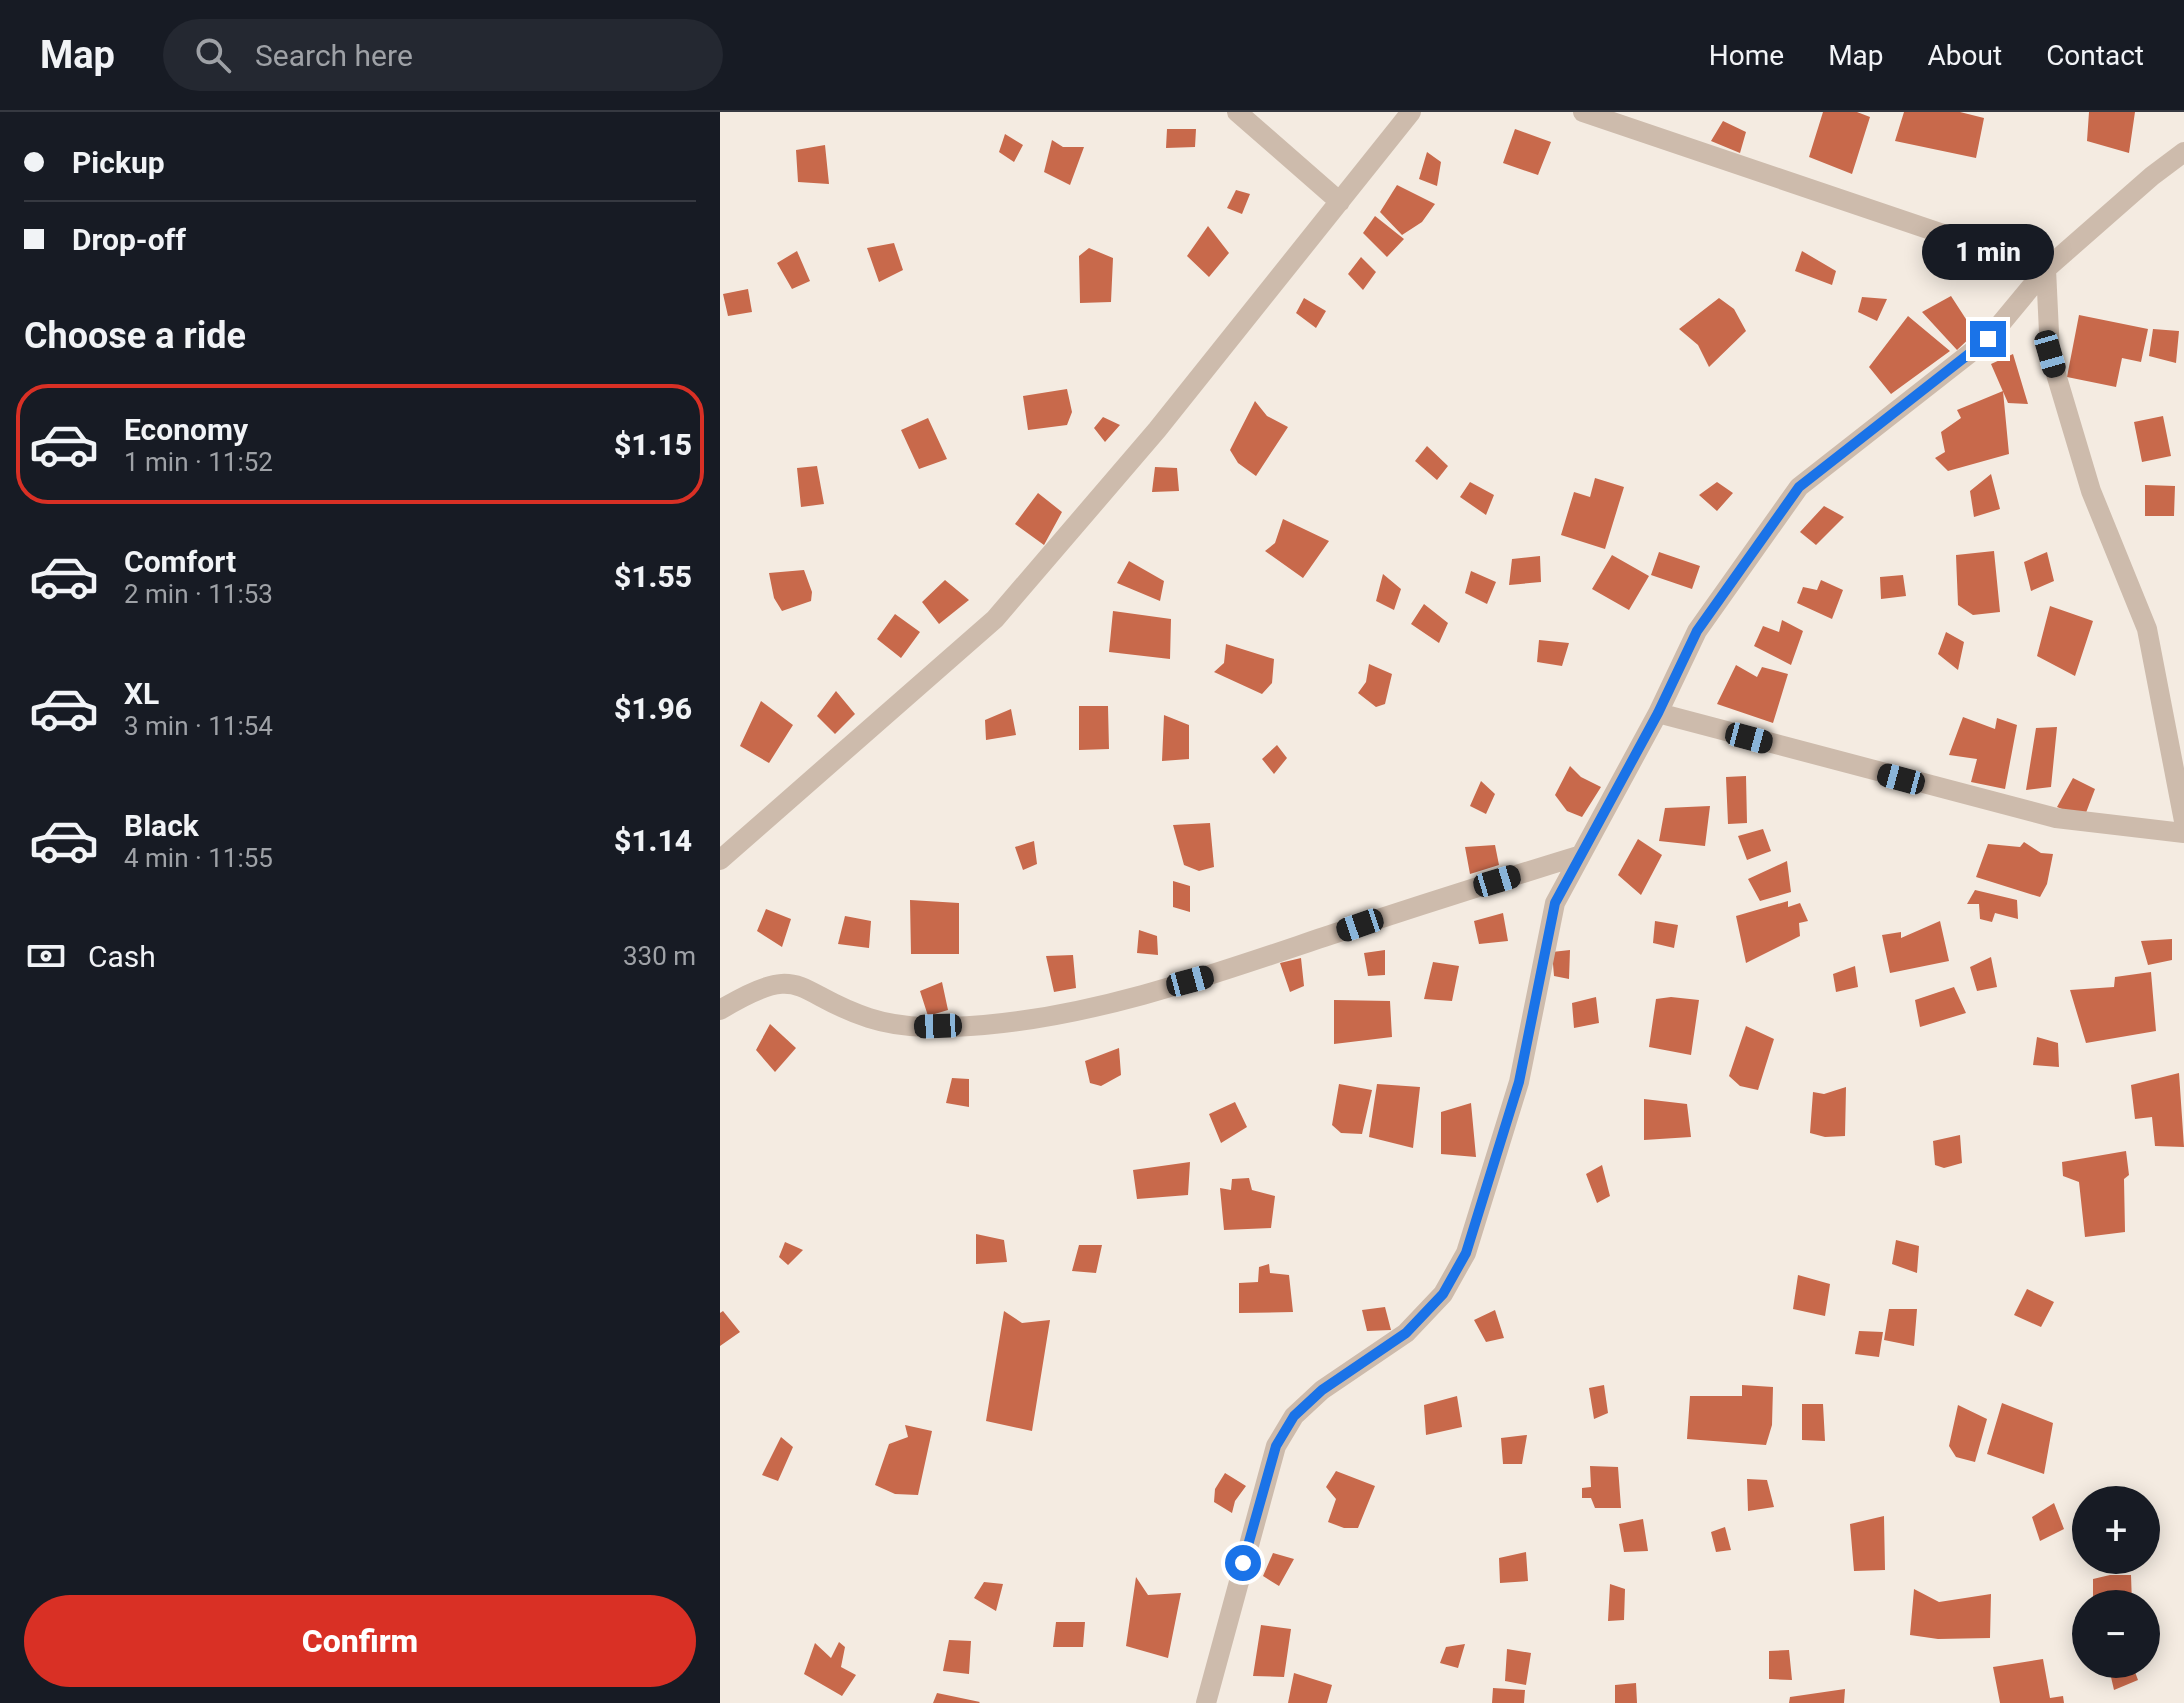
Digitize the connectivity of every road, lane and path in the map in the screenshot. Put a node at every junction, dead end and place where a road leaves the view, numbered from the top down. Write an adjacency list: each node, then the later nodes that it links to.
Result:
1 (1237, 112): 5 (street)
2 (1411, 112): 5 (street)
3 (1583, 112): 6 (street)
4 (2184, 152): 6 (street)
5 (1340, 202): 11 (street)
6 (2046, 269): 7 (street); 8 (street)
7 (1658, 713): 9 (street); 10 (street)
8 (2184, 821)
9 (2184, 833)
10 (1578, 856): 12 (street); 13 (street)
11 (720, 860)
12 (720, 1010)
13 (1206, 1703)

